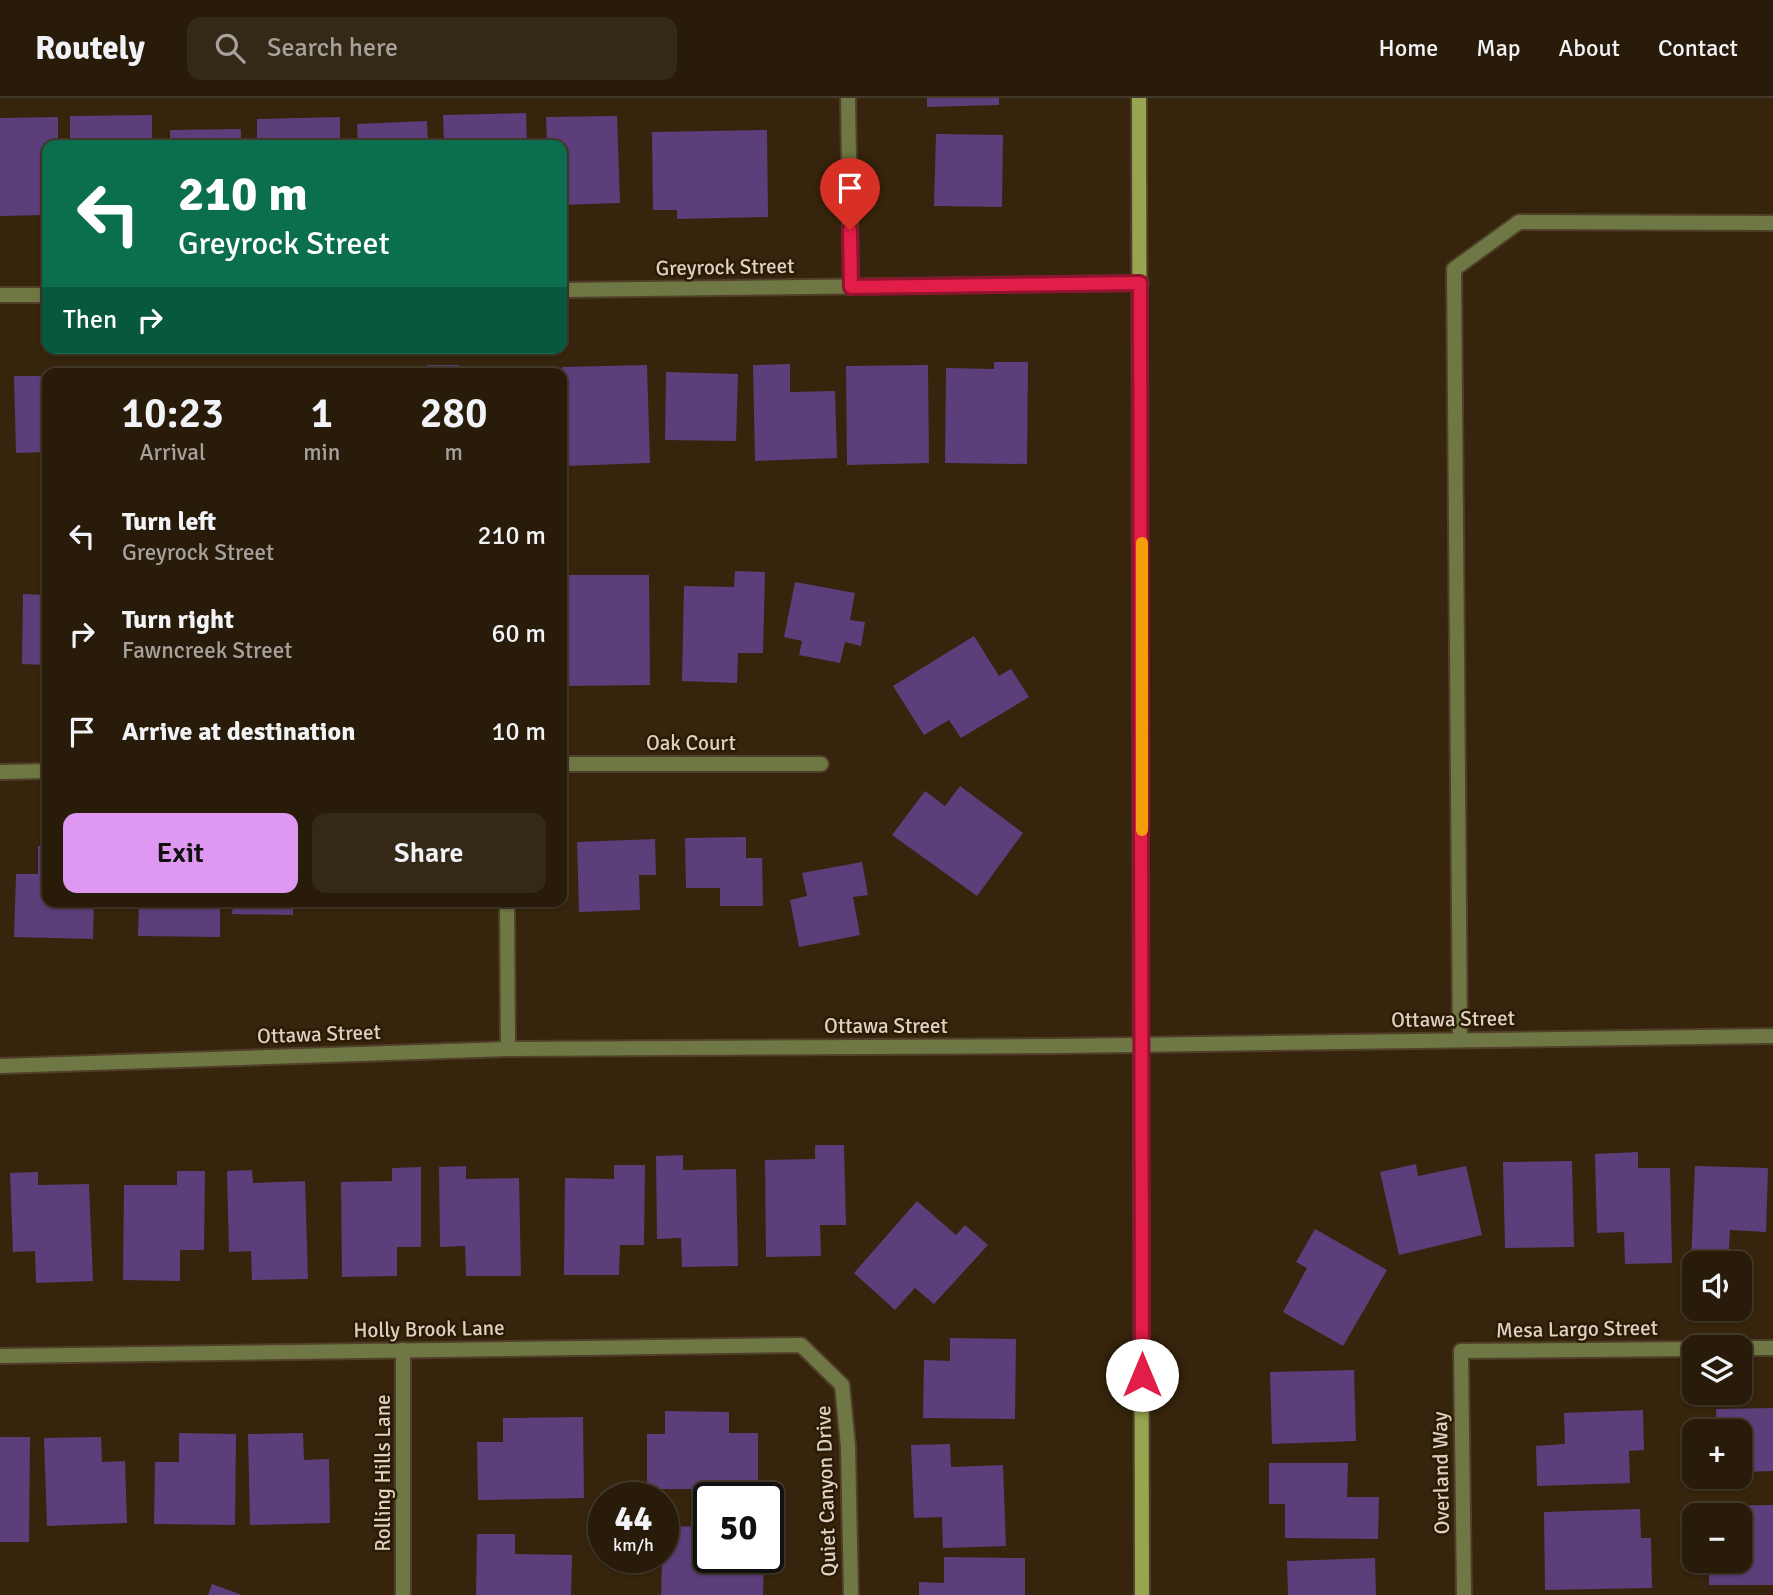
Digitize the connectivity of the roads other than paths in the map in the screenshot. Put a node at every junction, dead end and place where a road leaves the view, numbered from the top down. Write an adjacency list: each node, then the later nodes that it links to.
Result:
1 (848, 98): 5 (street)
2 (1139, 98): 4 (main road)
3 (1773, 223): 15 (street)
4 (1140, 283): 5 (street, Greyrock Street); 16 (main road)
5 (851, 287): 6 (street, Greyrock Street)
6 (567, 290)
7 (0, 295): 8 (street)
8 (42, 295)
9 (567, 764): 10 (street, Oak Court)
10 (821, 764)
11 (42, 771): 12 (street)
12 (0, 772)
13 (507, 907): 17 (street)
14 (1773, 1036): 15 (street, Ottawa Street)
15 (1460, 1040): 16 (street, Ottawa Street)
16 (1142, 1045): 17 (street, Ottawa Street); 28 (main road)
17 (508, 1049): 18 (street, Ottawa Street)
18 (0, 1066)
19 (1752, 1348): 20 (street)
20 (1773, 1348)
21 (1682, 1349): 23 (street, Mesa Largo Street)
22 (403, 1350): 24 (street, Holly Brook Lane); 25 (street, Holly Brook Lane); 26 (street, Rolling Hills Lane)
23 (1461, 1351): 29 (street, Overland Way)
24 (0, 1356)
25 (842, 1385): 27 (street, Quiet Canyon Drive)
26 (403, 1595)
27 (850, 1595)
28 (1142, 1595)
29 (1464, 1595)

